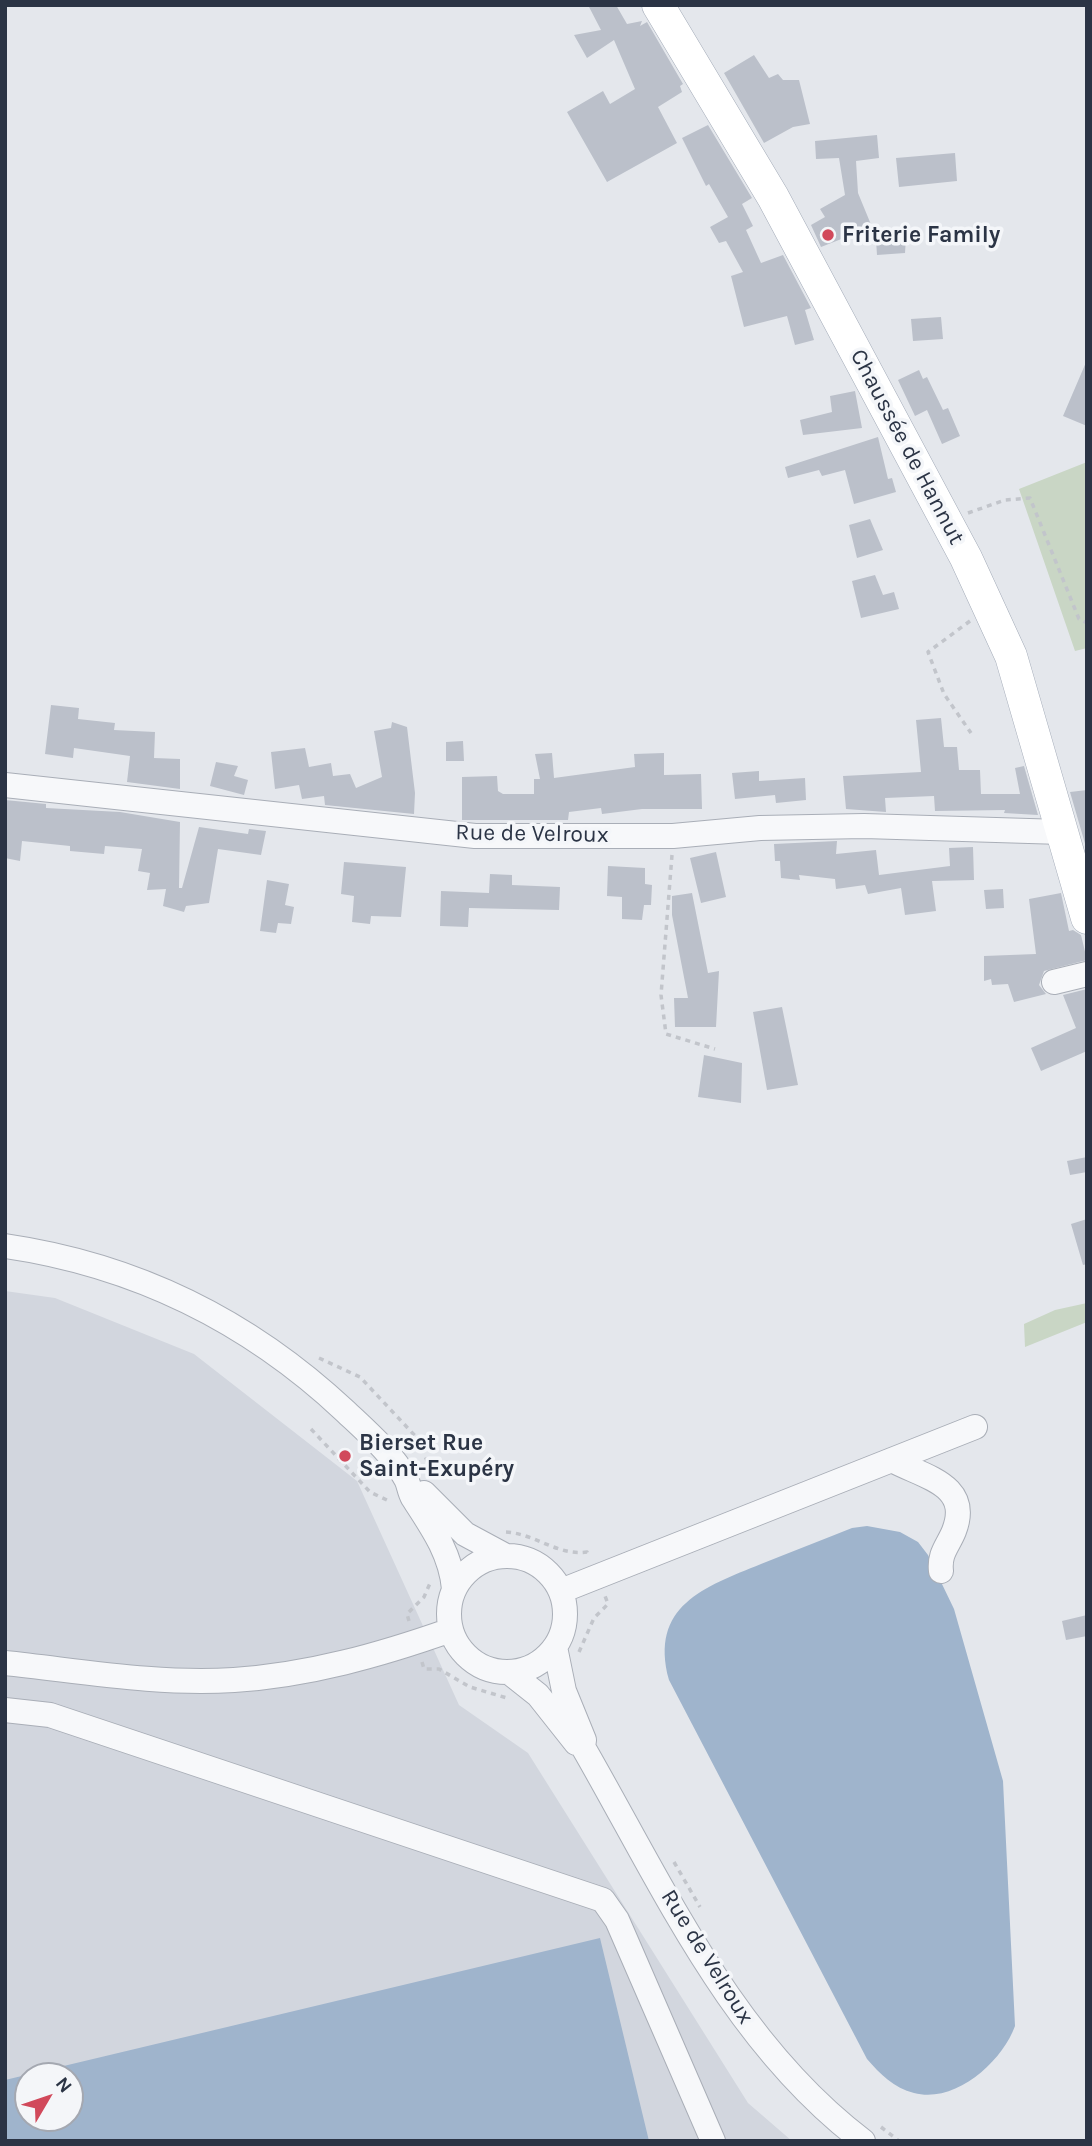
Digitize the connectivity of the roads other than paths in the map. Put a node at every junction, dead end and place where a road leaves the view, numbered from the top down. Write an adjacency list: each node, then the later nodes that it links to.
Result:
1 (658, 5): 3 (main road, Chaussée de Hannut)
2 (5, 785): 3 (street, Rue de Velroux)
3 (1062, 832): 4 (main road, Chaussée de Hannut)
4 (1087, 918)
5 (1087, 975): 6 (street)
6 (1054, 982)
7 (5, 1246): 10 (street)
8 (975, 1427): 9 (street)
9 (892, 1460): 12 (street); 14 (street)
10 (407, 1480): 11 (street); 13 (street)
11 (504, 1556): 13 (street); 14 (street)
12 (941, 1571)
13 (454, 1589): 15 (street)
14 (561, 1591): 16 (street)
15 (451, 1630): 17 (street); 18 (street)
16 (567, 1652): 18 (street); 20 (street, Rue de Velroux)
17 (5, 1663)
18 (509, 1672): 20 (street, Rue de Velroux)
19 (5, 1710): 22 (street)
20 (583, 1747): 21 (street, Rue de Velroux)
21 (871, 2133)
22 (713, 2141)

